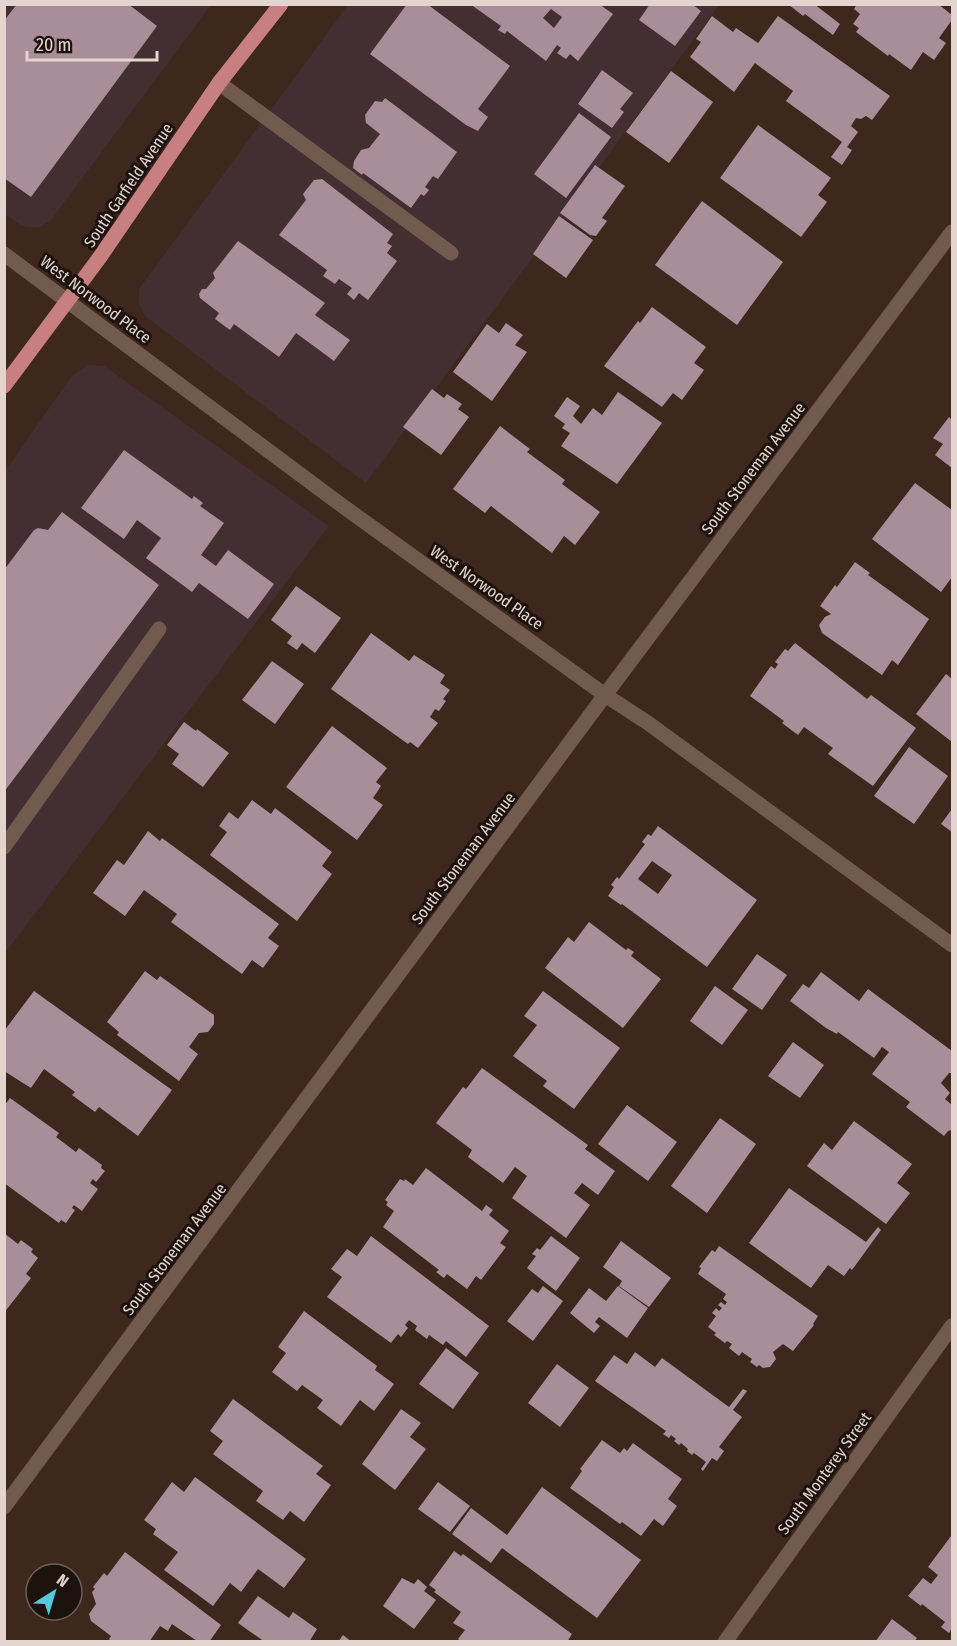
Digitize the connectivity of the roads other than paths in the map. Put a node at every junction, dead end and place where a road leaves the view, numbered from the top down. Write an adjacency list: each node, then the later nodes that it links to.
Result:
1 (278, 6): 2 (main road, South Garfield Avenue)
2 (219, 84): 4 (street); 6 (main road, South Garfield Avenue)
3 (952, 232): 9 (street, South Stoneman Avenue)
4 (451, 253)
5 (4, 254): 6 (street, West Norwood Place)
6 (67, 300): 7 (main road, South Garfield Avenue); 9 (street, West Norwood Place)
7 (4, 386)
8 (159, 629): 10 (street)
9 (605, 695): 11 (street, West Norwood Place); 13 (street, South Stoneman Avenue)
10 (4, 847)
11 (952, 945)
12 (952, 1326): 14 (street, South Monterey Street)
13 (4, 1507)
14 (725, 1641)

